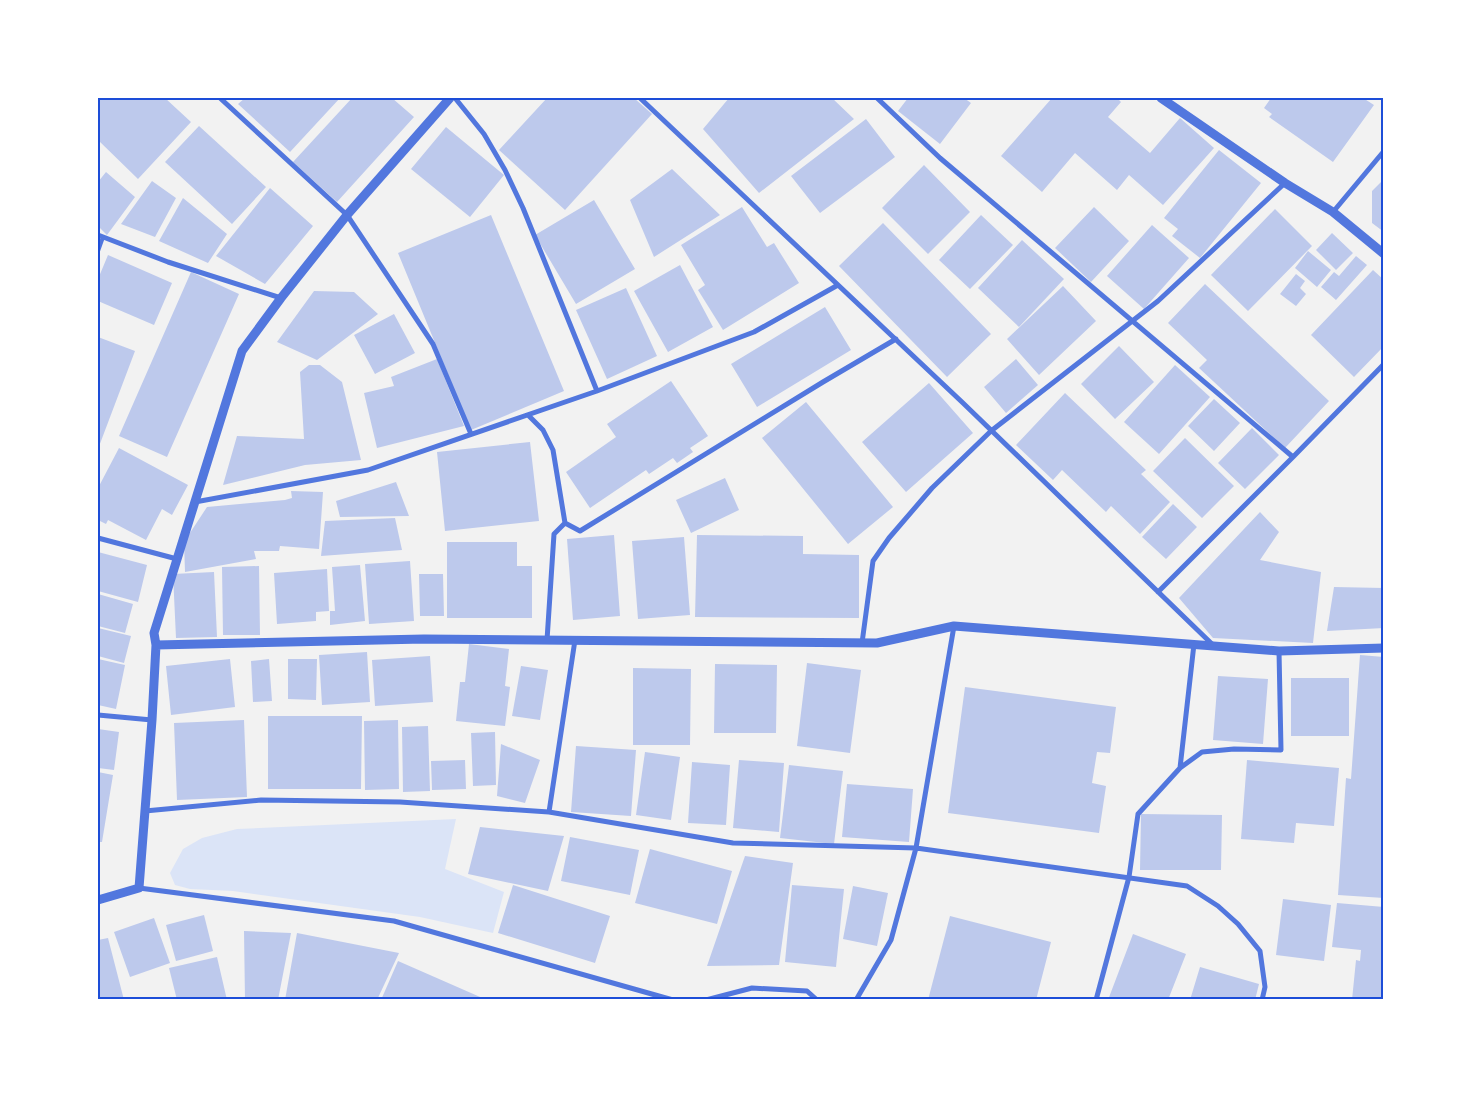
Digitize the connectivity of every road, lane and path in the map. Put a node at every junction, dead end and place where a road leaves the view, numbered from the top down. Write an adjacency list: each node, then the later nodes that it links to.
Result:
1 (220, 98): 10 (street)
2 (450, 98): 10 (street)
3 (455, 98): 19 (street)
4 (640, 98): 14 (street)
5 (877, 98): 16 (street)
6 (1161, 98): 8 (street)
7 (1384, 151): 9 (street)
8 (1285, 183): 9 (street); 16 (street)
9 (1333, 212): 13 (street)
10 (347, 215): 15 (street); 22 (street)
11 (100, 236): 12 (lane); 15 (street)
12 (98, 251)
13 (1384, 254)
14 (838, 285): 17 (street); 19 (street)
15 (281, 298): 24 (street)
16 (1131, 321): 21 (street); 23 (street)
17 (896, 339): 21 (street); 25 (street)
18 (1384, 364): 23 (street)
19 (597, 391): 20 (street)
20 (528, 415): 22 (street); 25 (street)
21 (991, 431): 28 (street); 32 (street)
22 (471, 434): 24 (street)
23 (1293, 457): 28 (street)
24 (195, 502): 27 (street)
25 (565, 523): 30 (street)
26 (98, 538): 27 (street)
27 (177, 559): 34 (street)
28 (1158, 592): 35 (street)
29 (954, 626): 32 (street); 33 (street); 43 (street)
30 (547, 640): 31 (street); 34 (street)
31 (575, 640): 32 (street); 42 (street)
32 (862, 643)
33 (1194, 644): 35 (street); 40 (street)
34 (156, 645): 39 (street)
35 (1215, 647): 37 (street)
36 (1384, 648): 37 (street)
37 (1280, 651): 40 (street)
38 (98, 715): 39 (street)
39 (152, 720): 41 (street)
40 (1180, 768): 44 (street)
41 (144, 811): 42 (street); 45 (street)
42 (549, 812): 43 (street)
43 (916, 848): 44 (street); 51 (street)
44 (1129, 877): 52 (street); 53 (street)
45 (139, 888): 46 (street); 47 (street)
46 (98, 900)
47 (659, 998): 48 (street)
48 (673, 1000)
49 (706, 1000): 50 (street)
50 (817, 1000)
51 (856, 1000)
52 (1096, 1000)
53 (1262, 1000)

